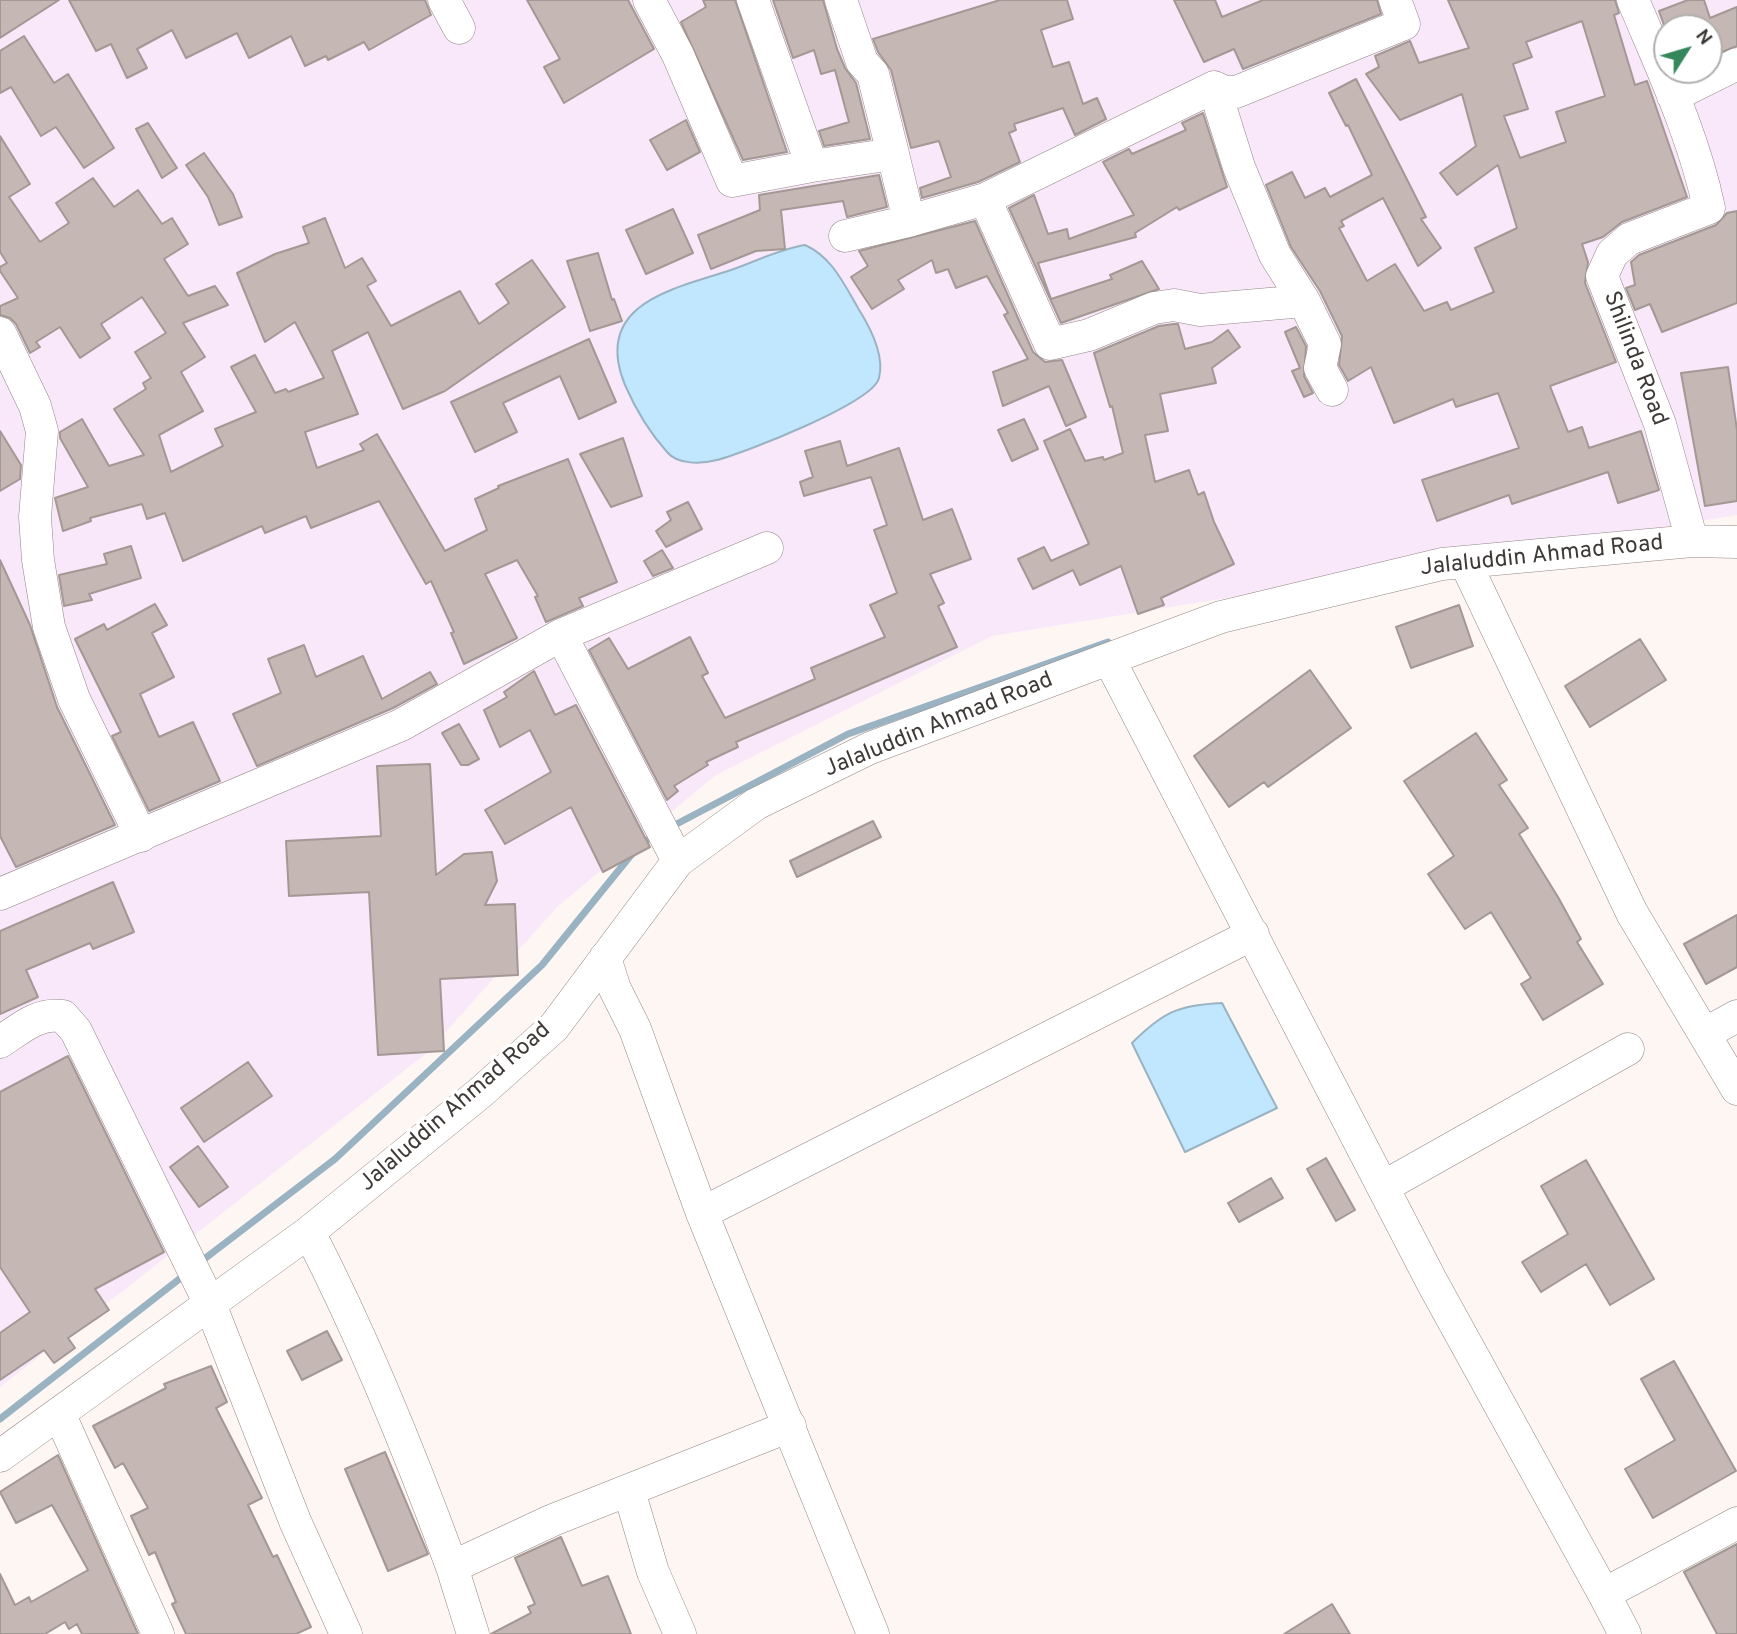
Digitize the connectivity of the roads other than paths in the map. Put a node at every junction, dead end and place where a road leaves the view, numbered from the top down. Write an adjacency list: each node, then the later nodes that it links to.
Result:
1 (444, 0): 7 (street)
2 (649, 0): 12 (street)
3 (753, 0): 12 (street)
4 (841, 0): 11 (street)
5 (1395, 0): 9 (street)
6 (1633, 0): 10 (street, Shilinda Road)
7 (459, 28)
8 (1737, 64): 10 (street)
9 (1214, 87): 13 (street); 16 (street)
10 (1673, 96): 19 (street, Shilinda Road)
11 (893, 154): 12 (street); 14 (street)
12 (812, 166)
13 (985, 199): 14 (street); 16 (street)
14 (909, 220): 15 (street)
15 (845, 236)
16 (1304, 301): 18 (street)
17 (0, 333): 25 (street)
18 (1332, 390)
19 (1692, 541): 20 (street, Jalaluddin Ahmad Road); 22 (street, Jalaluddin Ahmad Road)
20 (1737, 542)
21 (767, 548): 23 (street)
22 (1465, 562): 24 (street, Jalaluddin Ahmad Road); 31 (street)
23 (561, 635): 25 (street); 26 (street)
24 (1109, 659): 26 (street, Jalaluddin Ahmad Road); 28 (street)
25 (141, 836): 27 (street)
26 (678, 861): 29 (street, Jalaluddin Ahmad Road)
27 (0, 894)
28 (1253, 934): 35 (street); 36 (street)
29 (606, 958): 36 (street); 37 (street, Jalaluddin Ahmad Road)
30 (1737, 1016): 31 (street)
31 (1706, 1033): 34 (street)
32 (0, 1042): 38 (street)
33 (1628, 1049): 35 (street)
34 (1737, 1089)
35 (1383, 1187): 45 (street)
36 (702, 1213): 40 (street)
37 (309, 1233): 38 (street, Jalaluddin Ahmad Road); 44 (street)
38 (210, 1304): 39 (street, Jalaluddin Ahmad Road); 46 (street)
39 (59, 1413): 41 (street, Jalaluddin Ahmad Road); 47 (street)
40 (790, 1426): 42 (street); 50 (street)
41 (0, 1456)
42 (629, 1491): 44 (street); 49 (street)
43 (1737, 1522): 45 (street)
44 (452, 1567): 48 (street)
45 (1604, 1594): 51 (street)
46 (336, 1631)
47 (158, 1634)
48 (473, 1634)
49 (680, 1634)
50 (873, 1634)
51 (1625, 1634)

